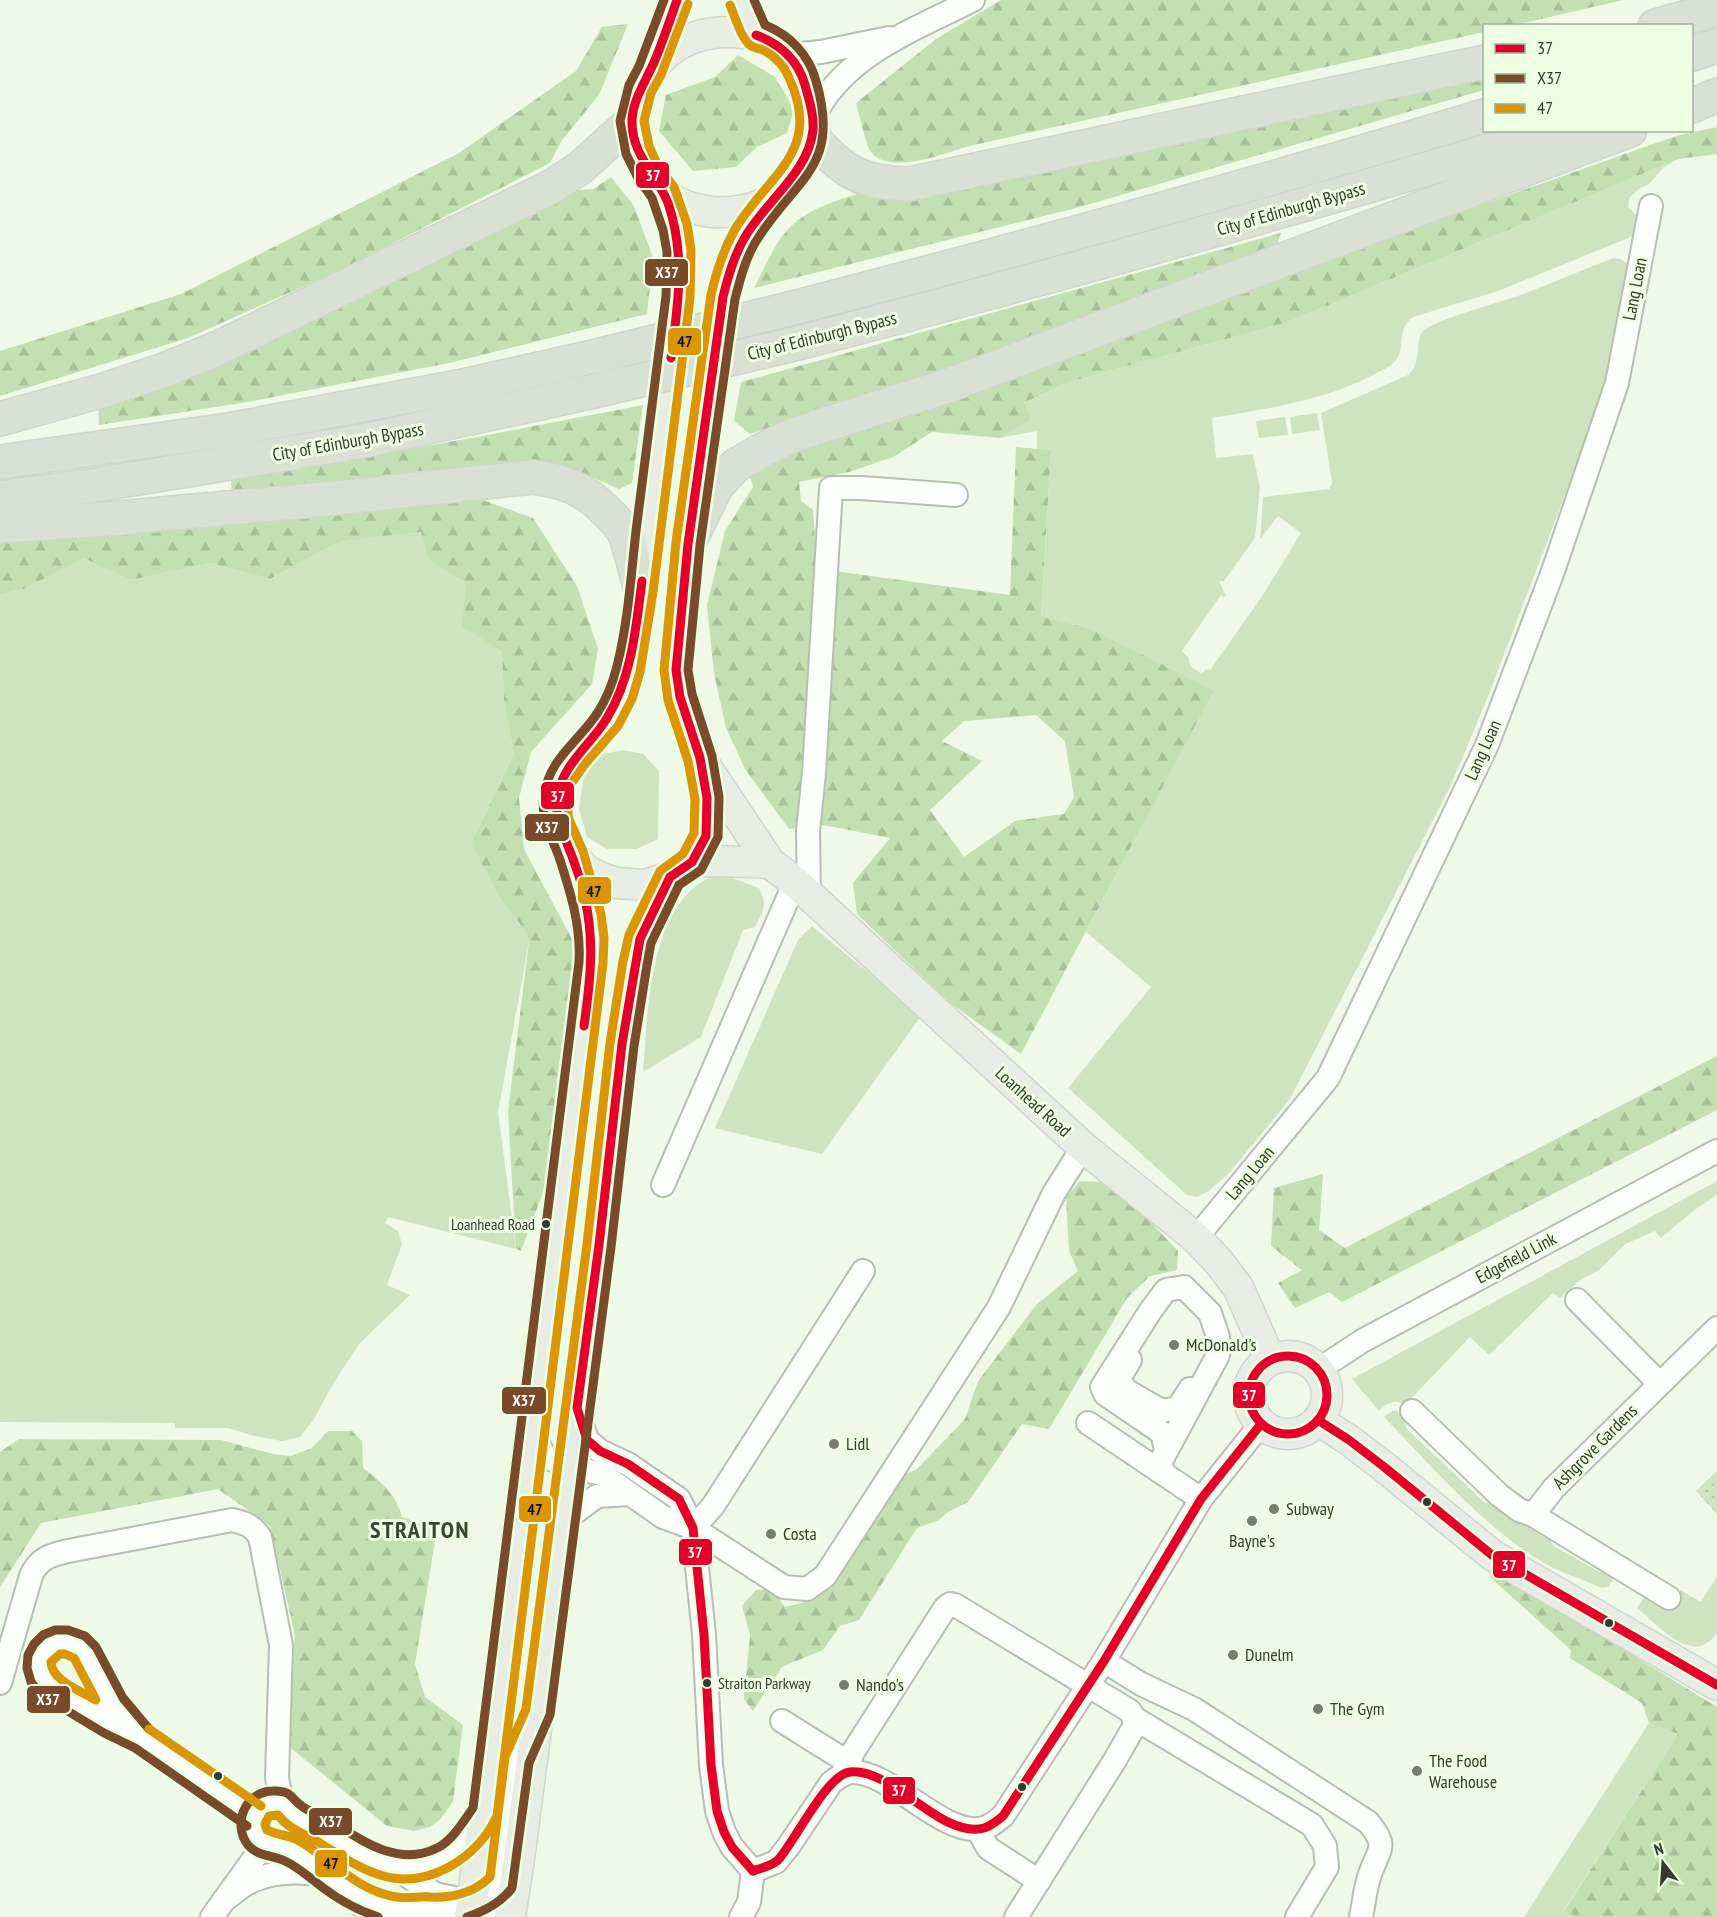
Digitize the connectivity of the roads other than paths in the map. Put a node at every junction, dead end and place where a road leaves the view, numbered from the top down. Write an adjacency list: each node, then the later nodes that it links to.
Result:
1 (676, 0): 12 (main road)
2 (741, 0): 6 (main road)
3 (974, 0): 7 (street)
4 (1717, 9): 5 (highway)
5 (1662, 24)
6 (756, 35): 10 (main road); 12 (main road)
7 (896, 37): 10 (street); 19 (street)
8 (1717, 46): 9 (highway)
9 (1693, 54)
10 (790, 56): 19 (main road)
11 (1483, 62): 19 (highway)
12 (650, 71): 18 (main road)
13 (1717, 84): 14 (highway)
14 (1693, 92)
15 (1717, 95): 16 (highway)
16 (1693, 105)
17 (1483, 117): 26 (highway, City of Edinburgh Bypass, bridge)
18 (632, 120): 22 (main road); 25 (highway)
19 (813, 127): 23 (main road)
20 (1553, 132): 28 (highway, City of Edinburgh Bypass, bridge)
21 (1625, 132): 30 (highway)
22 (663, 192): 23 (main road); 31 (main road)
23 (771, 199): 30 (main road)
24 (1651, 206): 40 (street, Lang Loan)
25 (0, 419)
26 (0, 462)
27 (956, 495): 36 (street)
28 (0, 498)
29 (0, 526): 31 (highway)
30 (688, 544): 32 (main road)
31 (641, 591): 33 (main road)
32 (700, 758): 34 (main road, Loanhead Road); 35 (main road)
33 (571, 854): 35 (main road); 53 (main road)
34 (770, 863): 35 (main road); 36 (main road, Loanhead Road)
35 (681, 869): 55 (main road)
36 (802, 888): 37 (main road, Loanhead Road); 39 (street)
37 (1083, 1148): 40 (main road, Loanhead Road); 61 (street)
38 (1717, 1151): 47 (street, Edgefield Link)
39 (663, 1185)
40 (1196, 1238): 45 (main road, Loanhead Road)
41 (862, 1271): 61 (street)
42 (1577, 1300): 48 (street)
43 (1151, 1310): 46 (street); 46 (street); 54 (street)
44 (1717, 1328): 48 (street, Ashgrove Gardens)
45 (1270, 1359): 47 (main road); 52 (main road)
46 (1215, 1361): 54 (street)
47 (1318, 1370): 50 (main road)
48 (1659, 1383): 59 (street, Ashgrove Gardens)
49 (1413, 1411): 59 (street)
50 (1318, 1420): 52 (main road); 64 (main road)
51 (1088, 1423): 56 (street)
52 (1261, 1424): 58 (street)
53 (532, 1432): 55 (street); 67 (main road)
54 (1166, 1450): 56 (street)
55 (573, 1458): 57 (street); 60 (main road); 61 (street); 67 (street)
56 (1164, 1474): 58 (street)
57 (629, 1494): 60 (street); 61 (street)
58 (1201, 1499): 63 (street)
59 (1533, 1515): 62 (street)
60 (562, 1522): 68 (main road)
61 (693, 1528): 79 (street)
62 (1668, 1598)
63 (1104, 1661): 66 (street); 89 (street)
64 (1715, 1677)
65 (0, 1683): 73 (street)
66 (1087, 1687): 69 (street); 72 (street); 76 (street)
67 (499, 1707): 74 (main road)
68 (538, 1712): 83 (street); 85 (main road)
69 (1134, 1718): 81 (street); 88 (street)
70 (782, 1721): 72 (street)
71 (141, 1738): 71 (street); 75 (street)
72 (849, 1768): 76 (street); 79 (street)
73 (288, 1810): 75 (street); 77 (street); 78 (street)
74 (485, 1813): 78 (street); 83 (main road)
75 (254, 1816): 77 (street)
76 (978, 1830): 81 (street)
77 (272, 1843): 80 (street); 82 (street)
78 (392, 1866): 83 (street)
79 (753, 1871): 86 (street)
80 (324, 1875): 82 (street); 84 (street)
81 (1039, 1881): 87 (street)
82 (218, 1908)
83 (478, 1912): 84 (street)
84 (408, 1914)
85 (510, 1917)
86 (741, 1917)
87 (1016, 1917)
88 (1297, 1917)
89 (1361, 1917)

